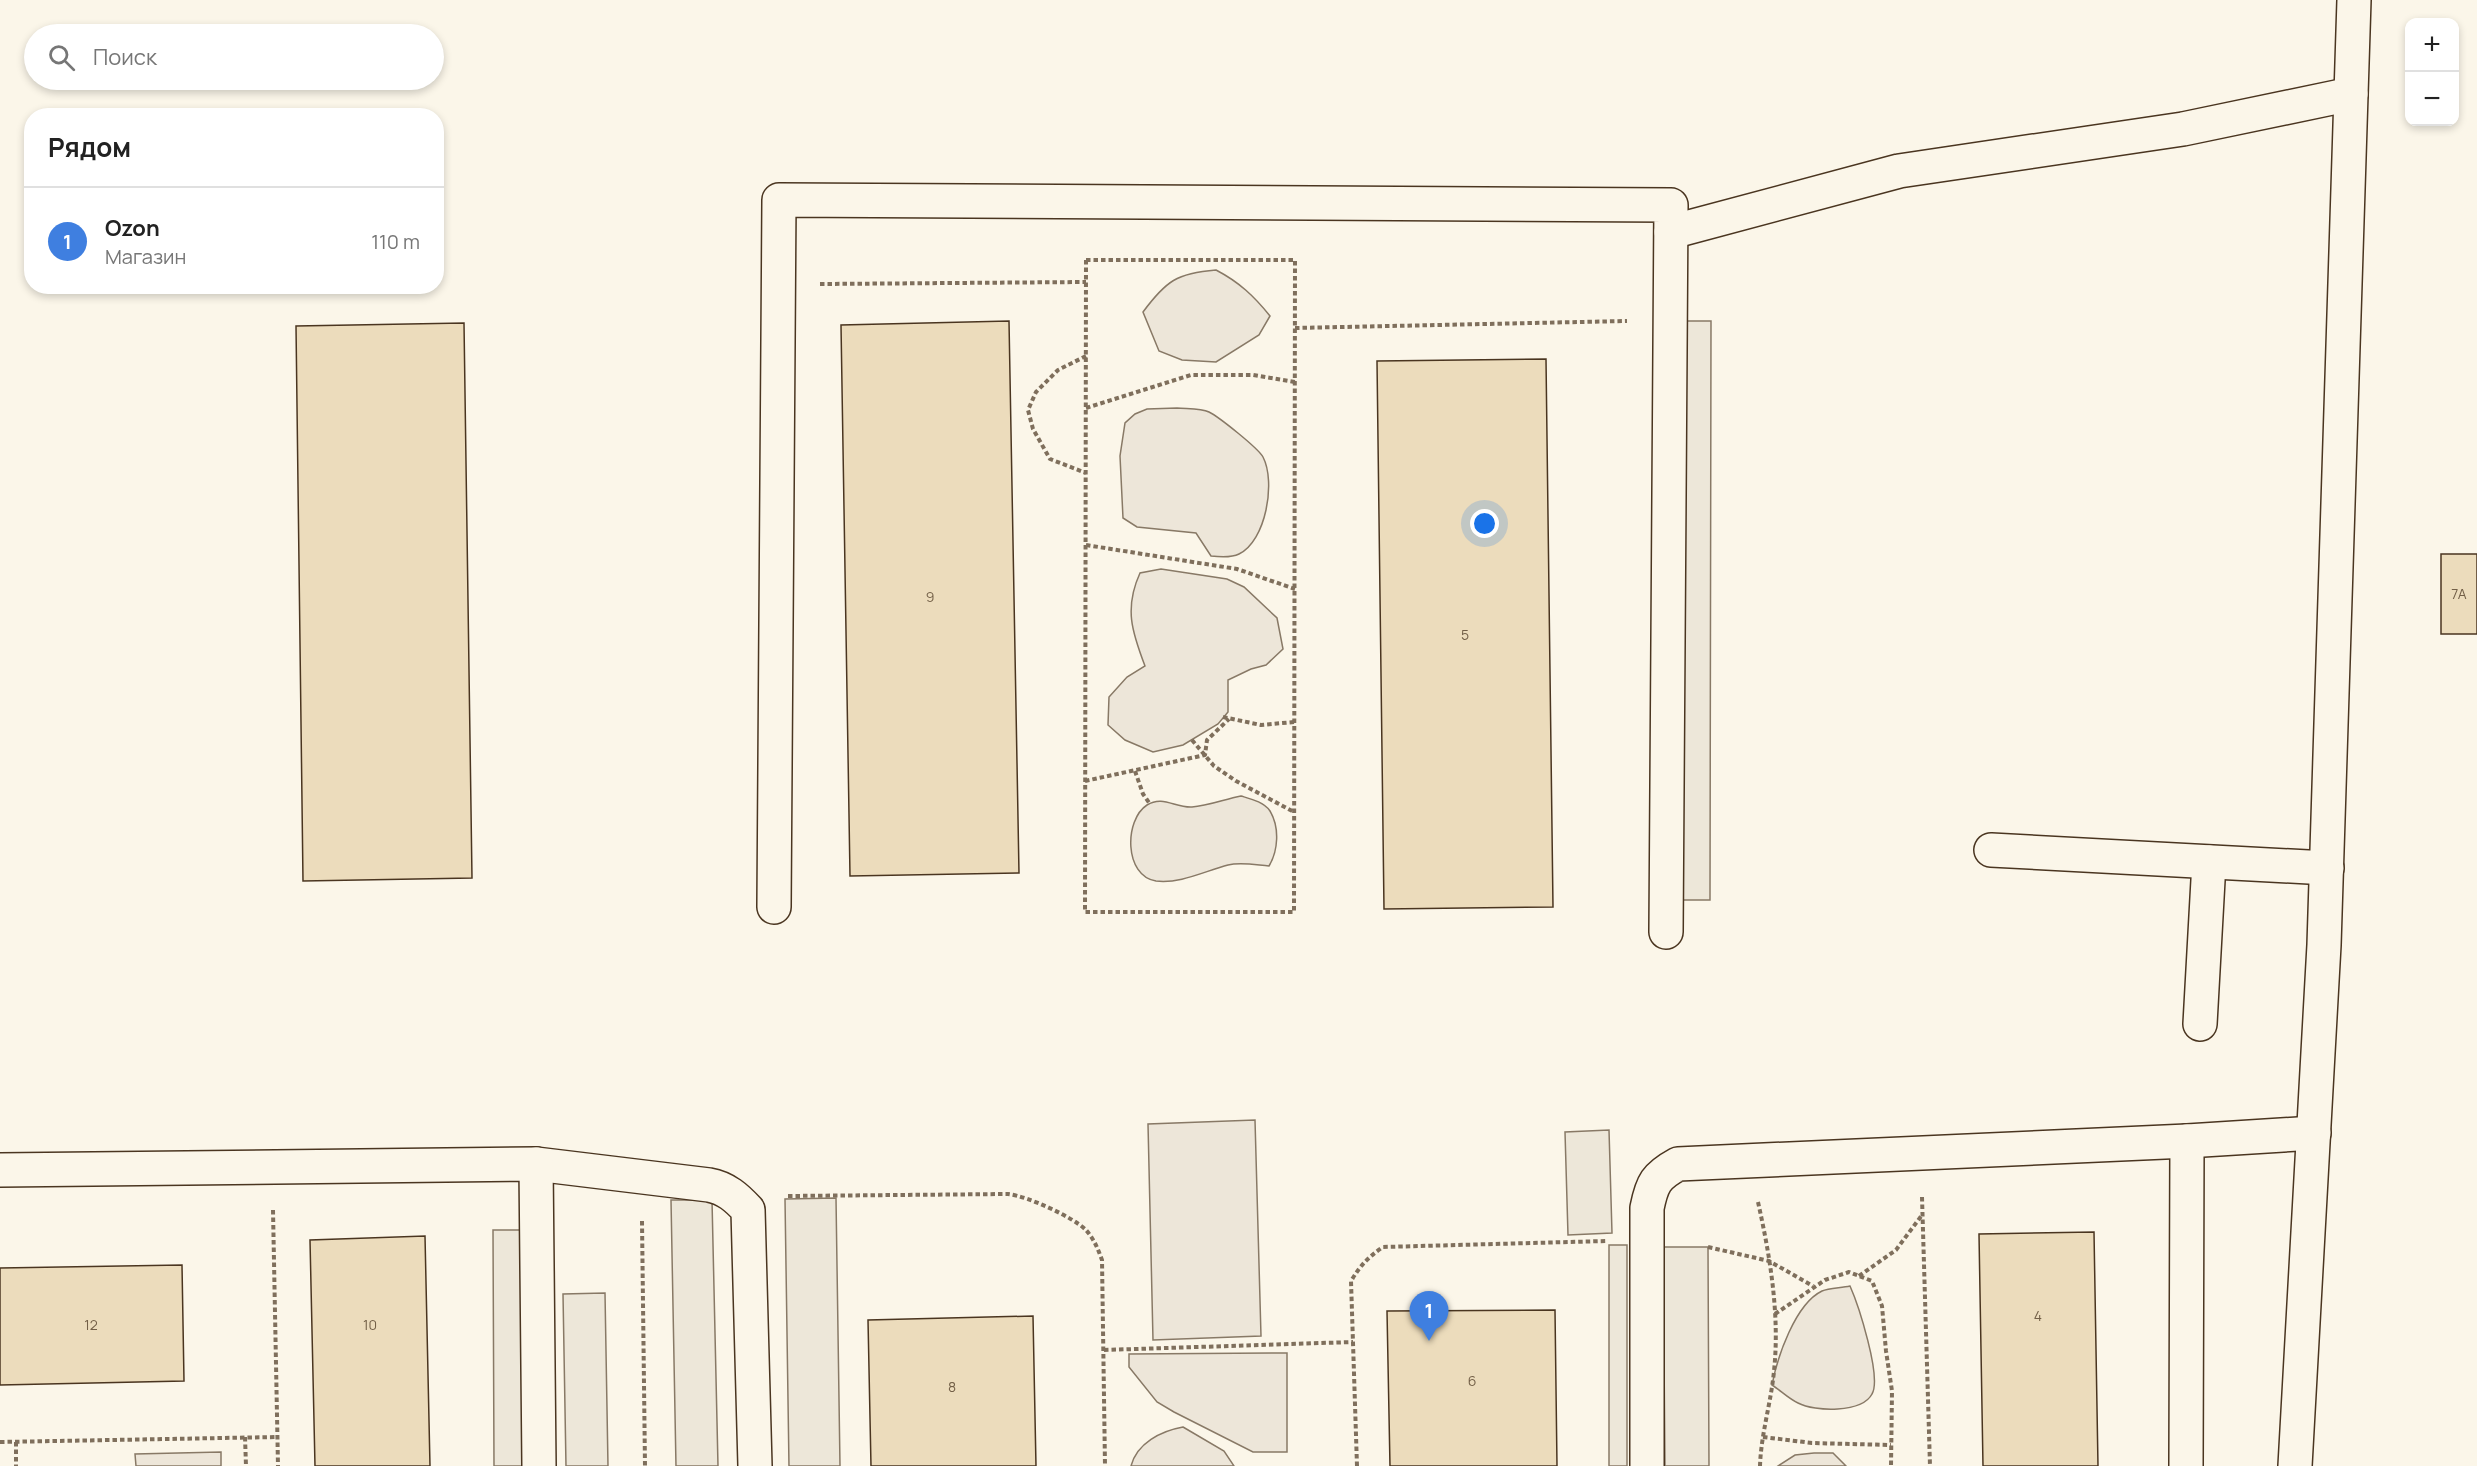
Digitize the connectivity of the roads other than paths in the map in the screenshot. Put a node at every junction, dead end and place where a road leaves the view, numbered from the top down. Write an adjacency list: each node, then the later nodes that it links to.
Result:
1 (2354, 0): 2 (street)
2 (2351, 94): 3 (street); 6 (street)
3 (1671, 232): 7 (street); 8 (street)
4 (1991, 850): 5 (street)
5 (2209, 862): 6 (street); 9 (street)
6 (2327, 868): 10 (street)
7 (774, 907)
8 (1666, 932)
9 (2200, 1024)
10 (2314, 1133): 11 (street); 18 (street)
11 (2187, 1141): 16 (street); 17 (street)
12 (536, 1164): 13 (street); 14 (street); 15 (street)
13 (0, 1170)
14 (539, 1466)
15 (755, 1466)
16 (1647, 1466)
17 (2186, 1466)
18 (2295, 1466)

